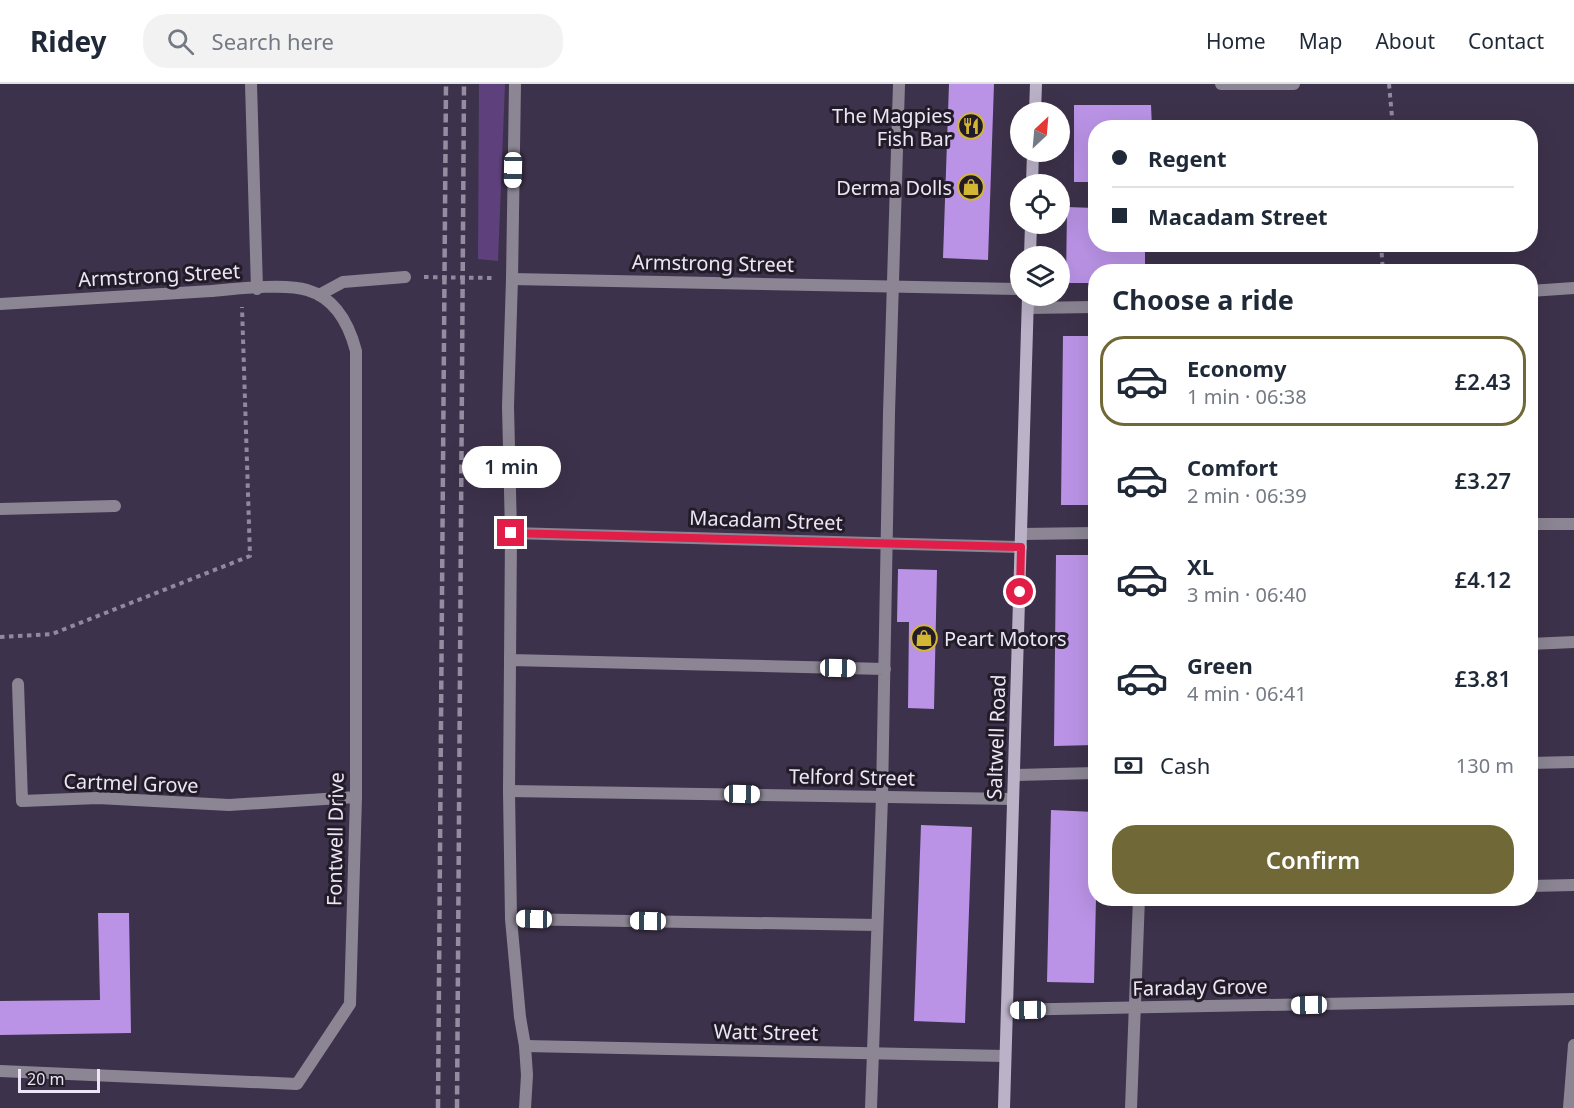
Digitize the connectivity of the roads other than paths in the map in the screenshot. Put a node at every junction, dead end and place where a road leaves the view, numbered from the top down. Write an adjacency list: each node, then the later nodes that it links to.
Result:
1 (251, 84): 11 (street)
2 (515, 84): 9 (street)
3 (898, 84): 10 (street)
4 (1036, 84): 7 (street)
5 (1221, 84): 6 (street)
6 (1294, 84)
7 (1035, 102)
8 (405, 277): 15 (street)
9 (512, 279): 10 (street, Armstrong Street); 24 (street)
10 (892, 287): 13 (street, Armstrong Street); 27 (street)
11 (257, 288): 15 (street, Armstrong Street); 16 (street, Armstrong Street)
12 (1574, 288): 14 (street)
13 (1010, 289)
14 (1538, 290)
15 (319, 295): 39 (street, Fontwell Drive)
16 (0, 304)
17 (1070, 305): 19 (street)
18 (1028, 306): 26 (street, Saltwell Road)
19 (1088, 306)
20 (115, 506): 21 (street)
21 (0, 509)
22 (1538, 524): 23 (street)
23 (1574, 524)
24 (511, 533): 27 (street, Macadam Street); 31 (street)
25 (1088, 533): 26 (street)
26 (1021, 534): 28 (street, Saltwell Road)
27 (887, 543): 28 (street, Macadam Street); 32 (street)
28 (1021, 547): 37 (street, Saltwell Road)
29 (1574, 642): 30 (street)
30 (1538, 644)
31 (510, 660): 32 (street); 38 (street)
32 (885, 669): 40 (street)
33 (18, 684): 39 (street, Cartmel Grove)
34 (1574, 762): 35 (street)
35 (1538, 763)
36 (1088, 773): 37 (street)
37 (1014, 774): 41 (street, Saltwell Road)
38 (509, 790): 40 (street, Telford Street); 45 (street)
39 (356, 797): 54 (street, Fontwell Drive)
40 (882, 797): 41 (street, Telford Street); 46 (street)
41 (1013, 799): 49 (street, Saltwell Road)
42 (1574, 885): 43 (street)
43 (1538, 886)
44 (1139, 906): 48 (street)
45 (511, 919): 46 (street); 51 (street)
46 (878, 925): 52 (street)
47 (1574, 999): 48 (street, Faraday Grove)
48 (1134, 1008): 49 (street, Faraday Grove); 58 (street)
49 (1007, 1010): 53 (street, Saltwell Road)
50 (1574, 1045): 59 (street)
51 (525, 1046): 52 (street, Watt Street); 55 (street)
52 (873, 1053): 53 (street, Watt Street); 56 (street)
53 (1005, 1056): 57 (street, Saltwell Road)
54 (0, 1071)
55 (525, 1108)
56 (871, 1108)
57 (1004, 1108)
58 (1131, 1108)
59 (1569, 1108)

